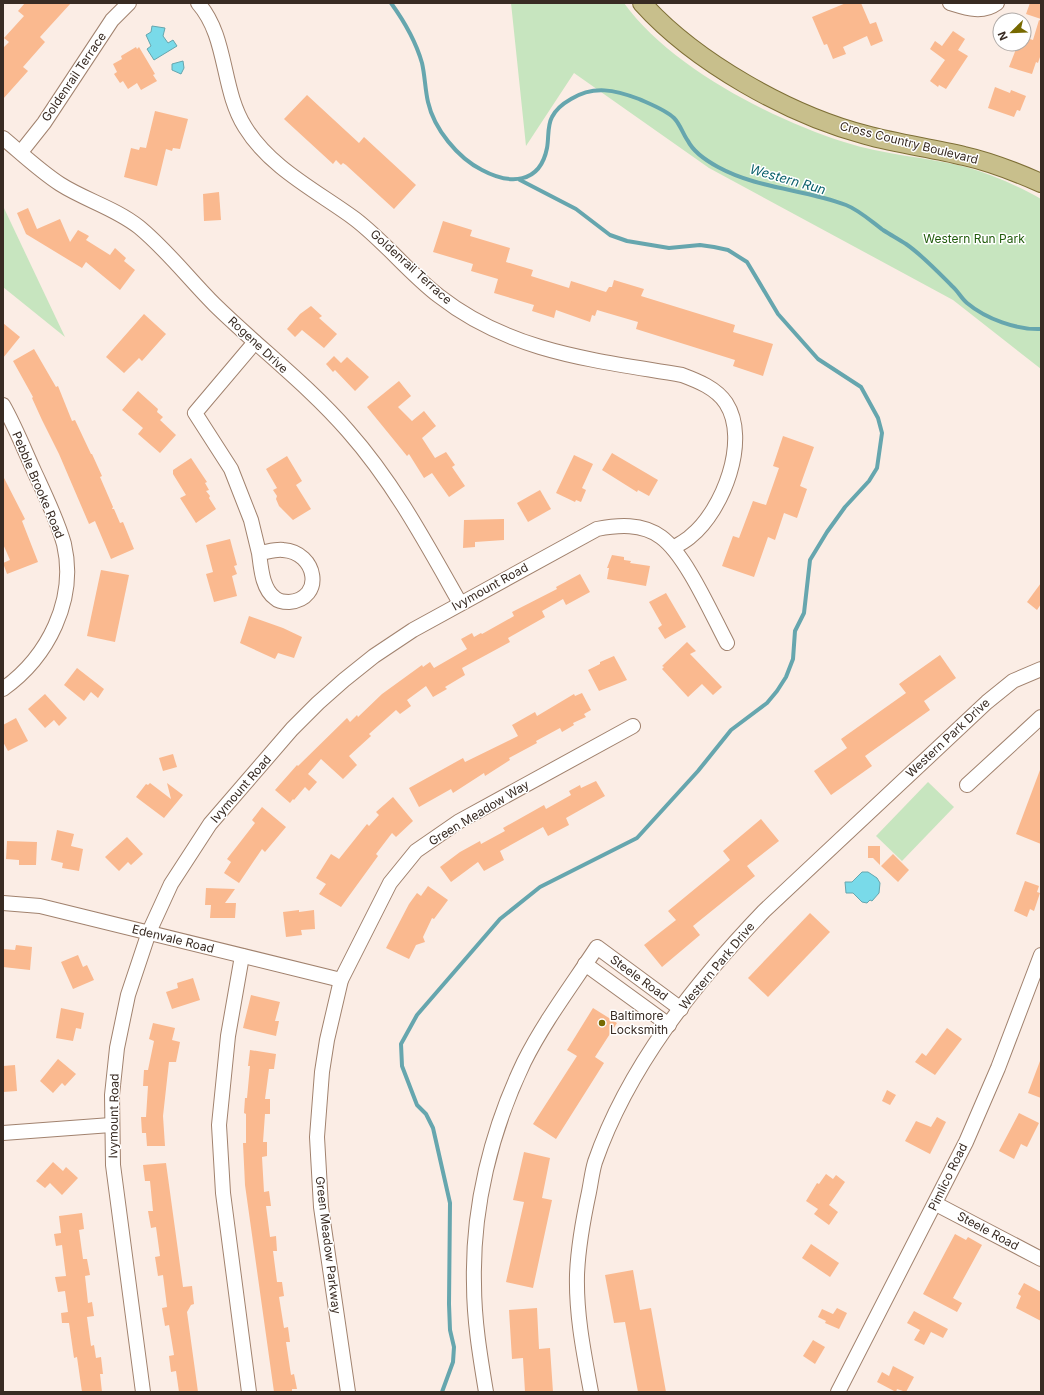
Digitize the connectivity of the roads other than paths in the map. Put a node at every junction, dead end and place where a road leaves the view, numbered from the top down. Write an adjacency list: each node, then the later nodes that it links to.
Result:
1 (129, 3): 7 (street, Goldenrail Terrace)
2 (198, 3): 11 (street, Goldenrail Terrace)
3 (642, 3): 8 (main road, Cross Country Boulevard)
4 (950, 3): 5 (street)
5 (998, 3)
6 (3, 138): 7 (street, Rogene Drive)
7 (21, 152): 9 (street, Rogene Drive)
8 (1041, 183)
9 (255, 342): 12 (street); 13 (street, Rogene Drive)
10 (3, 405): 16 (street, Pebble Brooke Road)
11 (673, 548): 13 (street, Ivymount Road); 14 (street, Ivymount Road)
12 (259, 553)
13 (460, 603): 21 (street, Ivymount Road)
14 (727, 643)
15 (1041, 669): 26 (street, Western Park Drive)
16 (3, 689)
17 (1041, 717): 19 (street)
18 (632, 726): 25 (street, Green Meadow Way)
19 (967, 785)
20 (3, 903): 21 (street, Edenvale Road)
21 (148, 932): 23 (street, Edenvale Road); 28 (street, Ivymount Road)
22 (1041, 955): 30 (street, Pimlico Road)
23 (242, 956): 25 (street, Edenvale Road); 33 (street)
24 (585, 964): 26 (street, Steele Road); 27 (street, Steele Road); 35 (street)
25 (341, 980): 34 (street, Green Meadow Parkway)
26 (681, 1009): 27 (street, Western Park Drive)
27 (669, 1025): 36 (street, Western Park Drive)
28 (111, 1125): 29 (street); 32 (street, Ivymount Road)
29 (3, 1133)
30 (936, 1204): 31 (street, Steele Road); 37 (street, Pimlico Road)
31 (1041, 1259)
32 (144, 1392)
33 (250, 1392)
34 (348, 1392)
35 (486, 1392)
36 (591, 1392)
37 (838, 1392)

